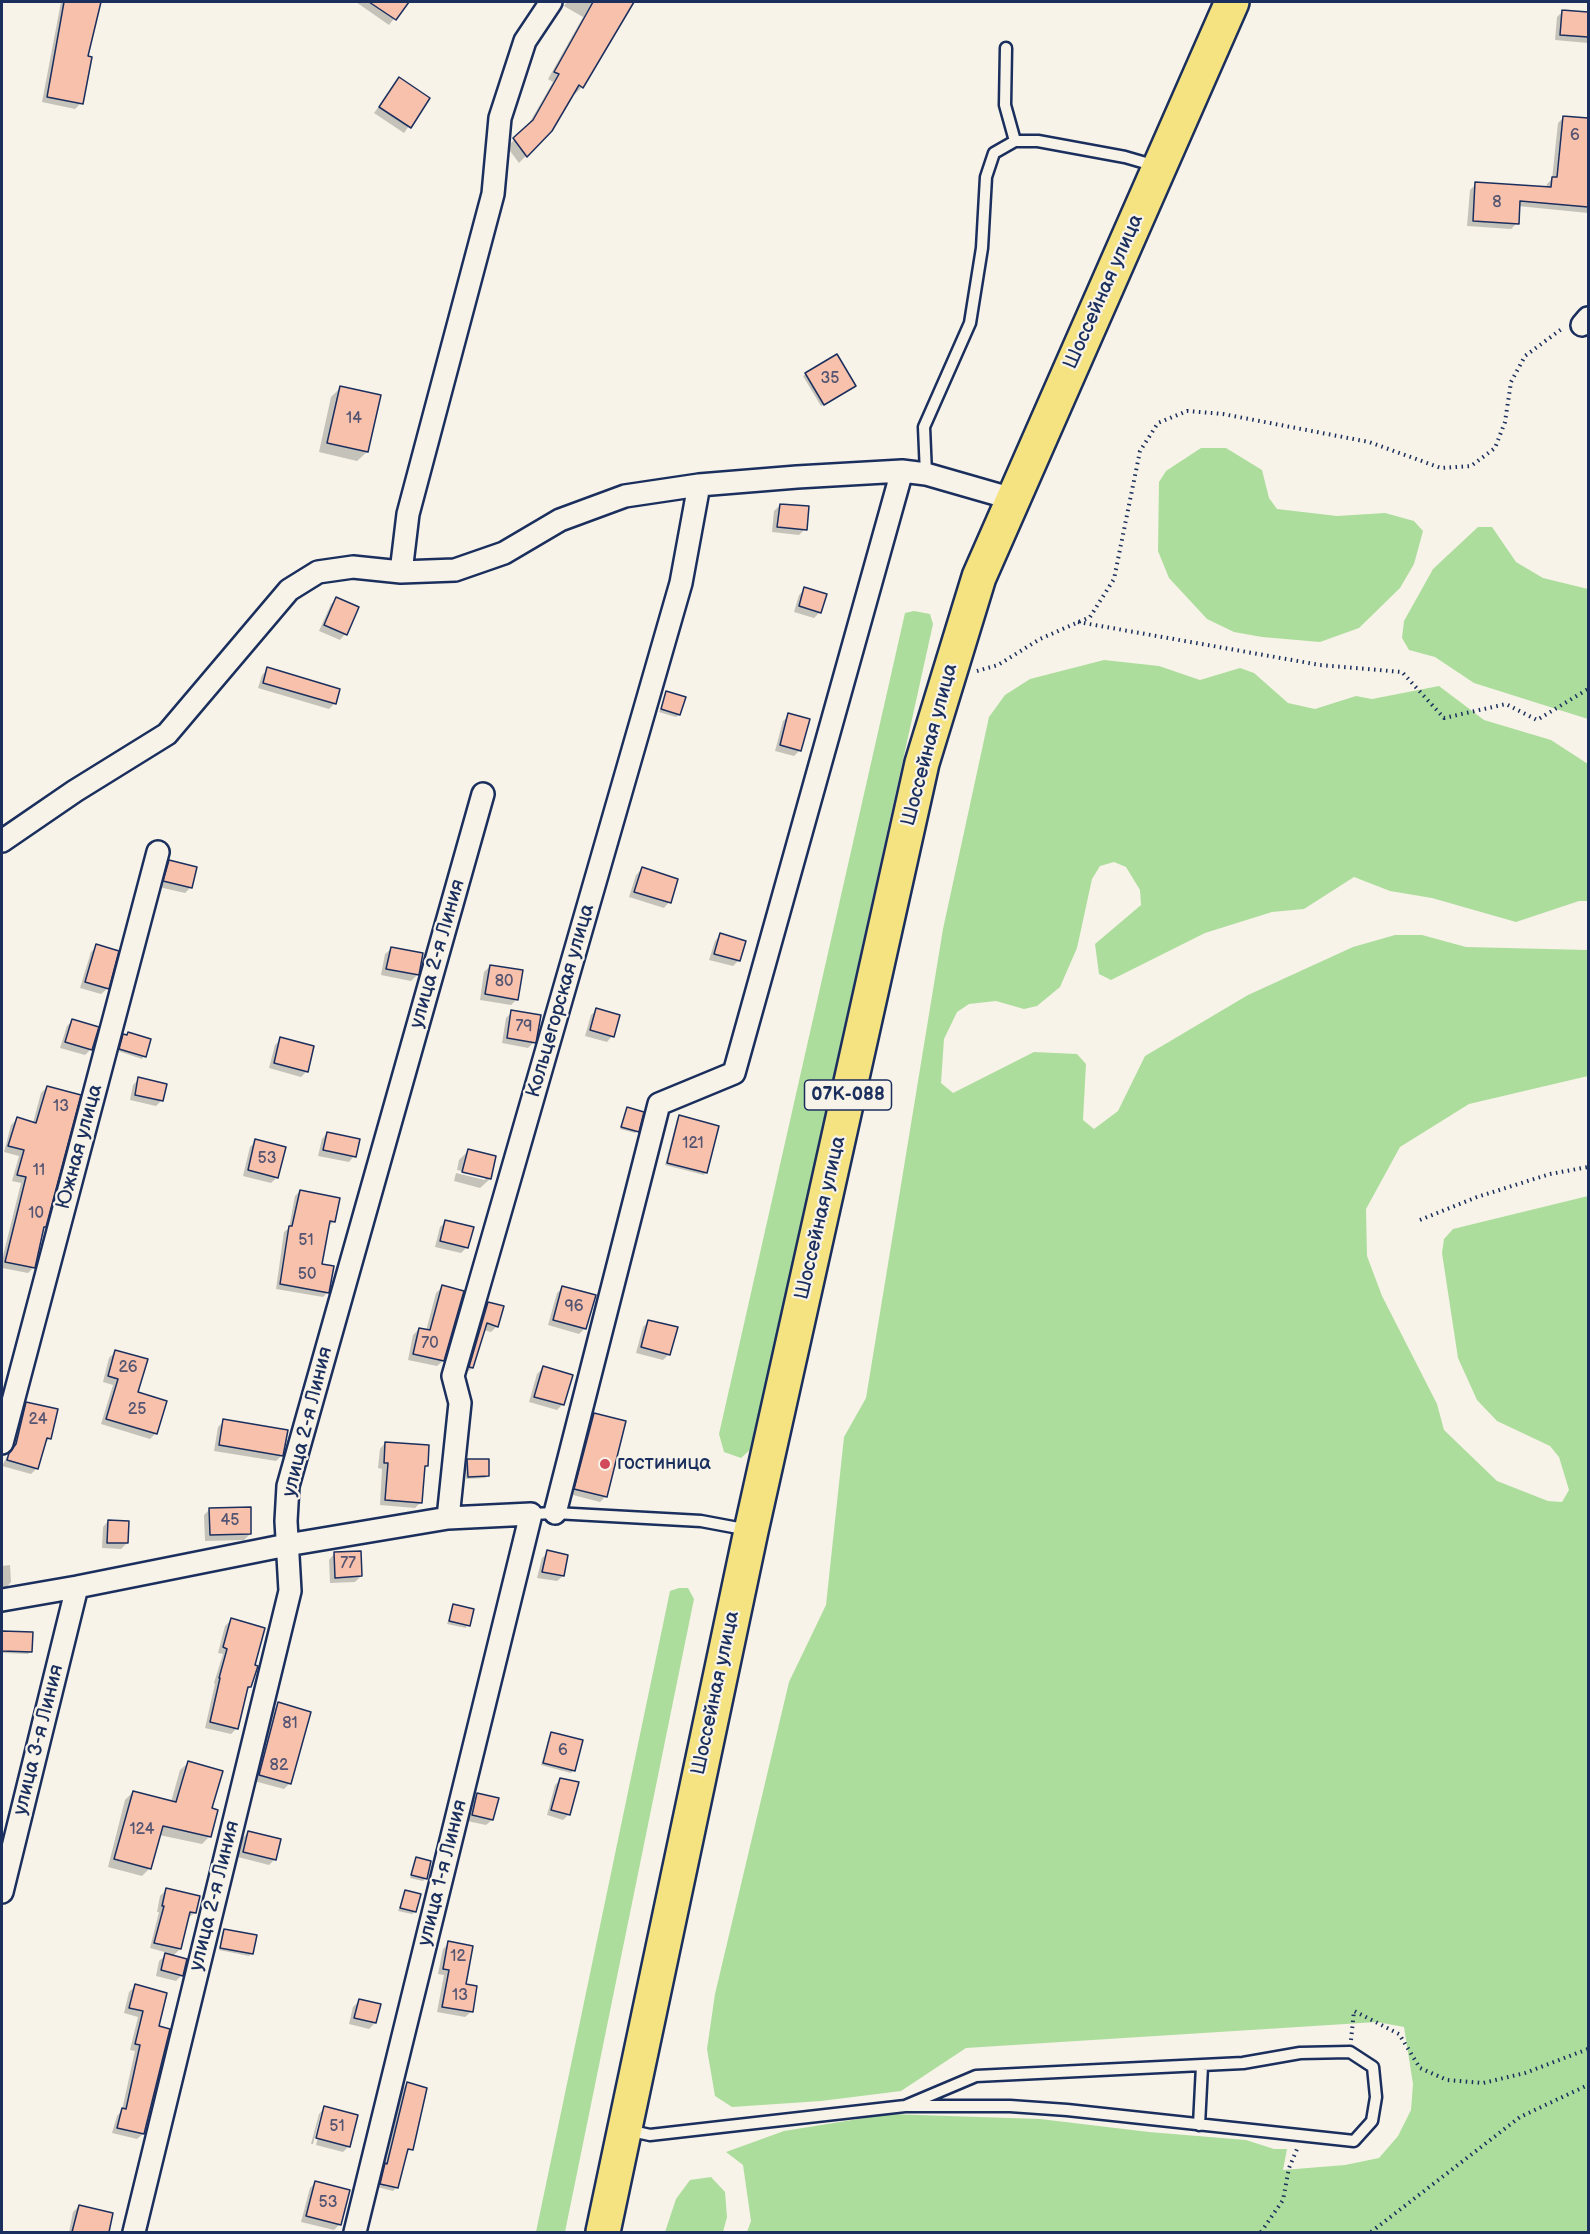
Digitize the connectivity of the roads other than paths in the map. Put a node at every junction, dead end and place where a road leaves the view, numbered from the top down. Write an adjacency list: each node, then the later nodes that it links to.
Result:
1 (551, 2): 10 (street)
2 (1232, 2): 5 (main road, Шоссейная улица / 07К-088)
3 (1006, 48): 4 (lane)
4 (1015, 141): 5 (lane); 7 (lane)
5 (1159, 167): 9 (main road, Шоссейная улица / 07К-088)
6 (902, 471): 7 (street); 8 (street); 15 (street)
7 (926, 474): 9 (street)
8 (699, 485): 10 (street); 17 (street, Кольцегорская улица)
9 (1012, 499): 18 (main road, Шоссейная улица / 07К-088)
10 (401, 572): 12 (street)
11 (483, 794): 19 (street, улица 2-я Линия)
12 (2, 841)
13 (158, 852): 14 (street, Южная улица)
14 (2, 1443)
15 (555, 1513): 16 (lane); 18 (lane)
16 (531, 1514): 17 (street); 28 (street, улица 1-я Линия)
17 (448, 1518): 19 (street)
18 (751, 1531): 26 (main road, Шоссейная улица / 07К-088)
19 (287, 1545): 20 (street); 27 (street, улица 2-я Линия)
20 (77, 1587): 21 (street); 22 (street, улица 3-я Линия)
21 (2, 1600)
22 (2, 1892)
23 (1202, 2066): 24 (lane); 25 (lane); 25 (lane)
24 (905, 2106): 25 (lane); 26 (lane)
25 (1199, 2124)
26 (624, 2129): 29 (main road, Шоссейная улица / 07К-088)
27 (134, 2232)
28 (355, 2232)
29 (603, 2232)

